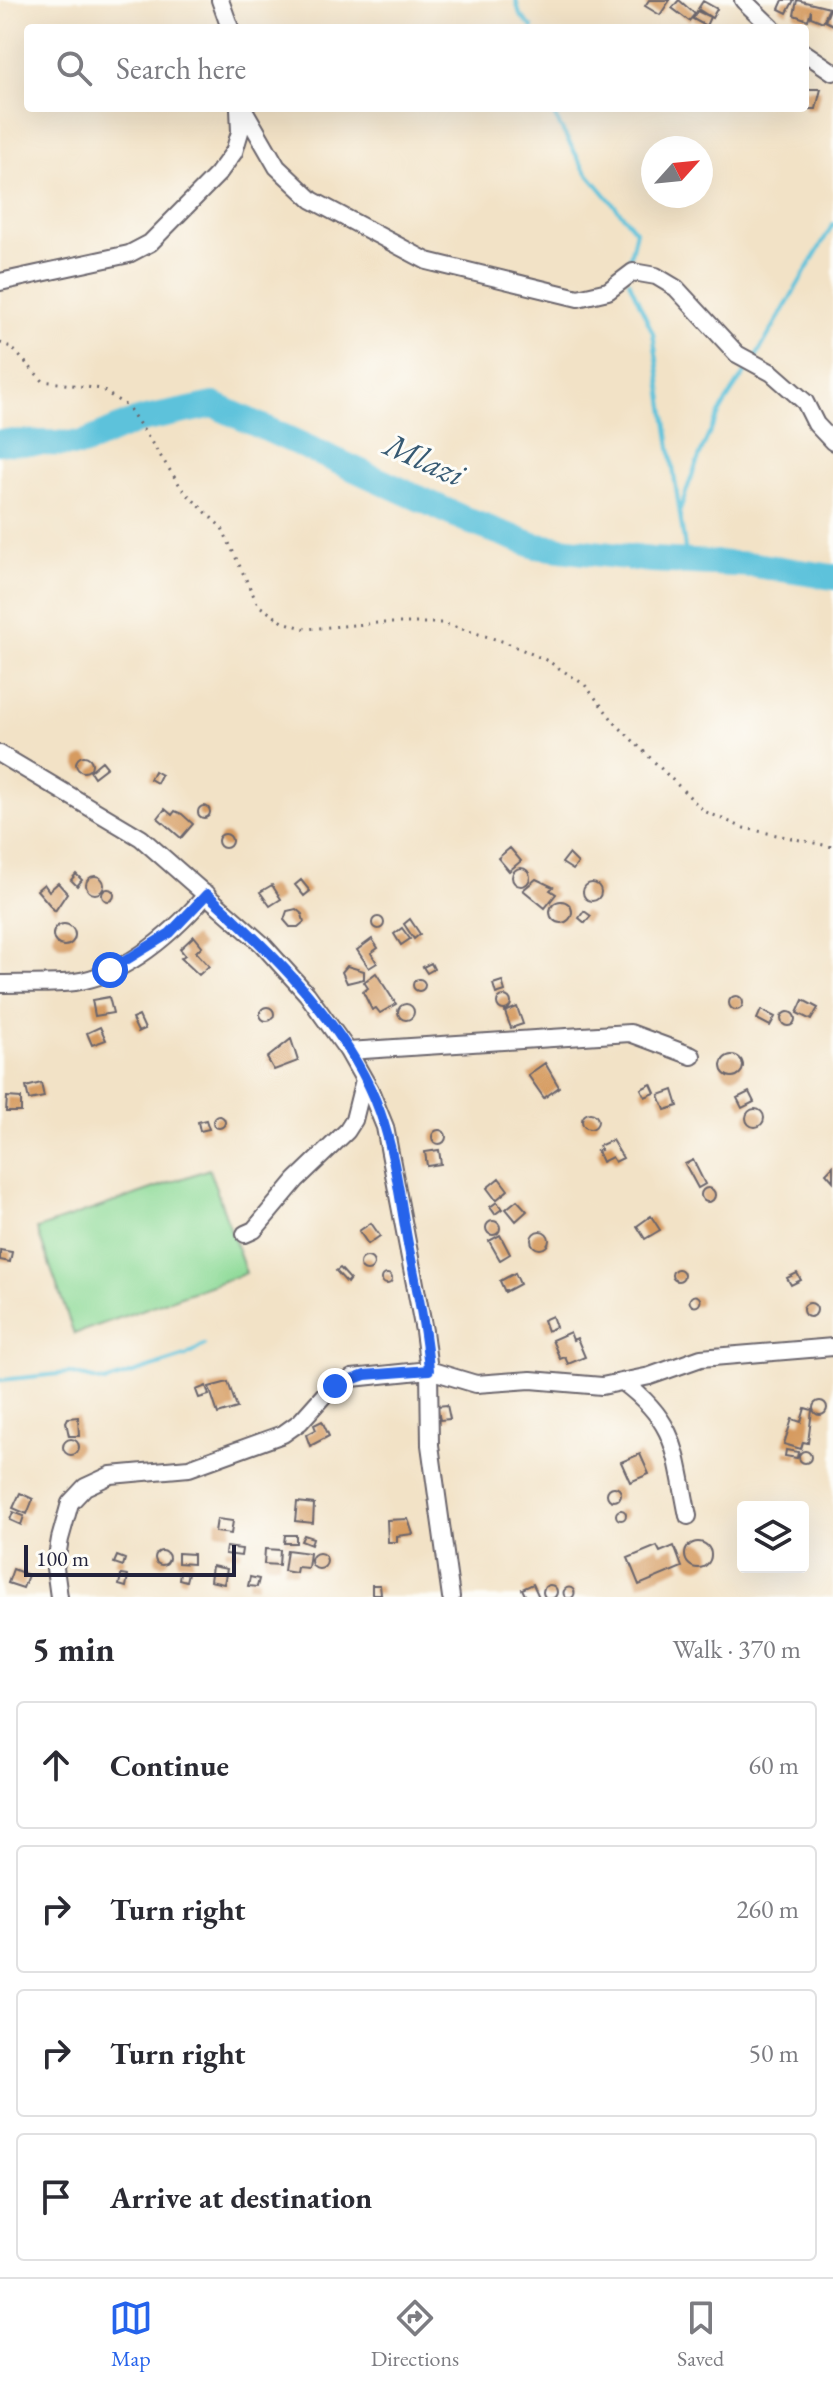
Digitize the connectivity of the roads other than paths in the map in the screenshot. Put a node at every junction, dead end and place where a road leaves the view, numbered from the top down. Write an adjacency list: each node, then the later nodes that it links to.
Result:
1 (220, 0): 3 (street)
2 (743, 0): 4 (street)
3 (229, 24)
4 (768, 24)
5 (809, 56): 6 (street)
6 (833, 72)
7 (241, 112): 9 (street)
8 (243, 112): 10 (street)
9 (0, 282)
10 (833, 442)
11 (0, 754): 12 (street)
12 (207, 894): 13 (street); 14 (street)
13 (0, 984)
14 (348, 1051): 15 (street); 16 (street)
15 (692, 1056)
16 (364, 1080): 17 (street); 19 (street)
17 (245, 1234)
18 (833, 1347): 20 (street)
19 (429, 1370): 20 (street); 22 (street); 23 (street)
20 (623, 1382): 21 (street)
21 (688, 1516)
22 (59, 1597)
23 (451, 1597)

